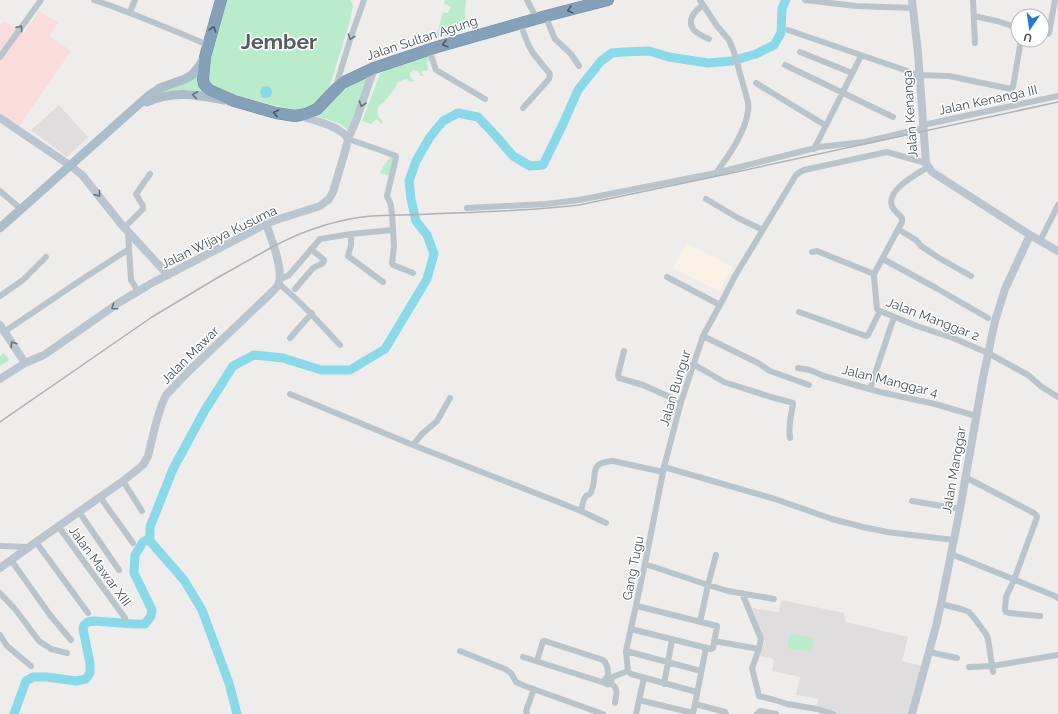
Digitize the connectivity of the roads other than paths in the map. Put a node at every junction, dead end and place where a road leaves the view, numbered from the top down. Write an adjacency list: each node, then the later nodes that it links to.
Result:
1 (41, 0): 27 (street, one-way to 1)
2 (94, 0): 13 (street)
3 (135, 0): 13 (street)
4 (221, 0): 22 (highway, one-way to 4)
5 (364, 0): 35 (street, one-way to 35)
6 (527, 0): 15 (street)
7 (608, 0): 15 (highway, Jalan Sultan Agung, one-way to 15)
8 (805, 0): 12 (street)
9 (973, 0): 14 (street)
10 (1055, 0): 18 (street)
11 (701, 2): 20 (street); 51 (street)
12 (913, 4): 33 (street, Jalan Kenanga)
13 (130, 12): 22 (street)
14 (974, 16): 17 (street); 21 (street)
15 (541, 17): 16 (highway, Jalan Sultan Agung); 30 (street)
16 (520, 23): 24 (highway, Jalan Sultan Agung, one-way to 24); 41 (street)
17 (1010, 25)
18 (1050, 28)
19 (788, 30): 26 (street)
20 (709, 39)
21 (975, 43)
22 (208, 45): 28 (highway)
23 (1020, 48): 33 (street)
24 (429, 49): 31 (highway, Jalan Sultan Agung); 38 (street)
25 (800, 52): 32 (street)
26 (861, 56): 32 (street); 33 (street)
27 (0, 57)
28 (205, 57): 39 (highway); 40 (main road)
29 (785, 65): 36 (street)
30 (579, 66)
31 (374, 68): 35 (highway, Jalan Sultan Agung); 47 (street, Jalan Wijaya Kusuma, one-way to 47)
32 (852, 73): 36 (street)
33 (919, 75): 46 (street, Jalan Kenanga)
34 (756, 83): 45 (street)
35 (334, 92): 42 (highway, Jalan Sultan Agung)
36 (842, 93): 43 (street); 45 (street)
37 (1058, 96): 46 (street, Jalan Kenanga III)
38 (485, 99)
39 (234, 101): 40 (main road, one-way to 40); 42 (highway, one-way to 39)
40 (136, 107): 50 (main road)
41 (523, 108)
42 (301, 116): 47 (street)
43 (893, 117)
44 (0, 118): 50 (street)
45 (825, 125): 48 (street)
46 (923, 127): 48 (street, Jalan Kenanga III); 49 (street, Jalan Kenanga)
47 (348, 139): 58 (street, Jalan Wijaya Kusuma); 62 (street)
48 (814, 149): 51 (street, Jalan Kenanga III)
49 (927, 165): 60 (street); 63 (street, Jalan Bungur); 65 (street, Jalan Kenanga)
50 (71, 166): 57 (main road); 61 (street, one-way to 61)
51 (716, 173): 56 (street, Jalan Kenanga III)
52 (150, 174): 61 (street)
53 (0, 191): 57 (street)
54 (706, 199): 63 (street)
55 (1058, 205): 66 (street)
56 (467, 208)
57 (21, 209): 59 (main road)
58 (266, 224): 74 (street, Jalan Wijaya Kusuma); 78 (street)
59 (0, 228)
60 (898, 229): 72 (street); 76 (street)
61 (126, 230): 68 (street); 74 (street)
62 (392, 230): 64 (street); 73 (street)
63 (763, 230): 83 (street, Jalan Bungur)
64 (352, 234): 67 (street); 79 (street)
65 (1030, 235): 66 (street, Jalan Kenanga); 94 (street, Jalan Manggar)
66 (1040, 241): 69 (street, Jalan Kenanga)
67 (311, 249): 78 (street); 80 (street)
68 (129, 250): 81 (street); 89 (street)
69 (1058, 251)
70 (812, 252): 75 (street)
71 (46, 257): 82 (street)
72 (883, 259): 75 (street); 88 (street)
73 (413, 274)
74 (168, 275): 81 (street, Jalan Wijaya Kusuma)
75 (874, 276): 84 (street, Jalan Manggar 2)
76 (972, 276)
77 (667, 277): 83 (street)
78 (279, 282): 86 (street); 110 (street, Jalan Mawar)
79 (383, 282)
80 (295, 289)
81 (138, 291): 95 (street, Jalan Wijaya Kusuma, one-way to 95)
82 (0, 296)
83 (720, 305): 90 (street, Jalan Bungur)
84 (880, 311): 85 (street); 87 (street, Jalan Manggar 2)
85 (798, 312)
86 (312, 314): 91 (street); 92 (street)
87 (894, 317): 94 (street, Jalan Manggar 2); 100 (street)
88 (988, 318)
89 (2, 328): 95 (street, one-way to 89)
90 (703, 336): 96 (street, Jalan Bungur); 99 (street)
91 (290, 338)
92 (340, 345)
93 (624, 351): 104 (street)
94 (988, 353): 102 (street, Jalan Manggar 2); 105 (street, Jalan Manggar)
95 (25, 363): 98 (street, Jalan Wijaya Kusuma)
96 (693, 364): 104 (street, Jalan Bungur); 106 (street)
97 (798, 368): 100 (street, Jalan Manggar 4)
98 (0, 379)
99 (809, 385)
100 (870, 389): 105 (street, Jalan Manggar 4)
101 (290, 394): 107 (street)
102 (1058, 396)
103 (450, 398): 107 (street)
104 (681, 402): 108 (street, Jalan Bungur)
105 (976, 416): 109 (street, Jalan Manggar)
106 (790, 438)
107 (413, 445): 115 (street)
108 (664, 469): 115 (street); 119 (street); 127 (street, Gang Tugu)
109 (965, 477): 113 (street, Jalan Manggar); 129 (street)
110 (123, 481): 111 (street, Jalan Mawar); 114 (street)
111 (100, 497): 116 (street, Jalan Mawar); 121 (street)
112 (912, 501): 113 (street)
113 (960, 509): 119 (street, Jalan Manggar)
114 (142, 511)
115 (581, 511): 117 (street)
116 (79, 512): 118 (street, Jalan Mawar); 128 (street)
117 (606, 523)
118 (58, 526): 120 (street, Jalan Mawar); 139 (street, Jalan Mawar XIII)
119 (954, 540): 125 (street, Jalan Manggar)
120 (36, 542): 123 (street, Jalan Mawar); 137 (street)
121 (133, 543)
122 (0, 546): 123 (street)
123 (28, 547): 126 (street, Jalan Mawar)
124 (716, 554): 130 (street)
125 (951, 554): 129 (street); 135 (street, Jalan Manggar)
126 (4, 564): 143 (street)
127 (645, 564): 130 (street); 136 (street, Gang Tugu)
128 (119, 570)
129 (1014, 580): 133 (street); 138 (street)
130 (708, 585): 132 (street); 140 (street)
131 (0, 593): 151 (street)
132 (742, 594): 134 (street); 147 (street)
133 (1057, 597)
134 (774, 599)
135 (942, 604): 150 (street, Jalan Manggar); 159 (street)
136 (637, 606): 140 (street); 141 (street, Gang Tugu)
137 (88, 612)
138 (1040, 616)
139 (125, 618)
140 (700, 622): 145 (street)
141 (631, 629): 144 (street); 149 (street, Gang Tugu)
142 (0, 635): 157 (street)
143 (71, 640)
144 (672, 640): 146 (street); 156 (street)
145 (714, 641): 146 (street); 147 (street)
146 (706, 648): 160 (street)
147 (759, 649): 177 (street)
148 (460, 651): 165 (street)
149 (626, 651): 156 (street); 161 (street, Gang Tugu)
150 (929, 652): 154 (street); 178 (street, Jalan Manggar)
151 (67, 653)
152 (1058, 655): 159 (street)
153 (523, 657): 155 (street)
154 (957, 658)
155 (537, 662): 163 (street); 163 (street)
156 (668, 662): 160 (street); 164 (street)
157 (31, 666)
158 (969, 667): 159 (street)
159 (993, 669)
160 (701, 671): 166 (street)
161 (629, 672): 162 (street); 163 (street)
162 (644, 678): 164 (street); 167 (street)
163 (609, 681): 168 (street)
164 (664, 684): 166 (street)
165 (534, 689): 171 (street); 172 (street)
166 (697, 692): 169 (street)
167 (640, 700): 170 (street); 173 (street)
168 (615, 703)
169 (695, 704): 170 (street); 174 (street)
170 (693, 713)
171 (527, 714)
172 (603, 714)
173 (636, 714)
174 (726, 714)
175 (757, 714): 176 (street)
176 (776, 714)
177 (832, 714)
178 (912, 714)

